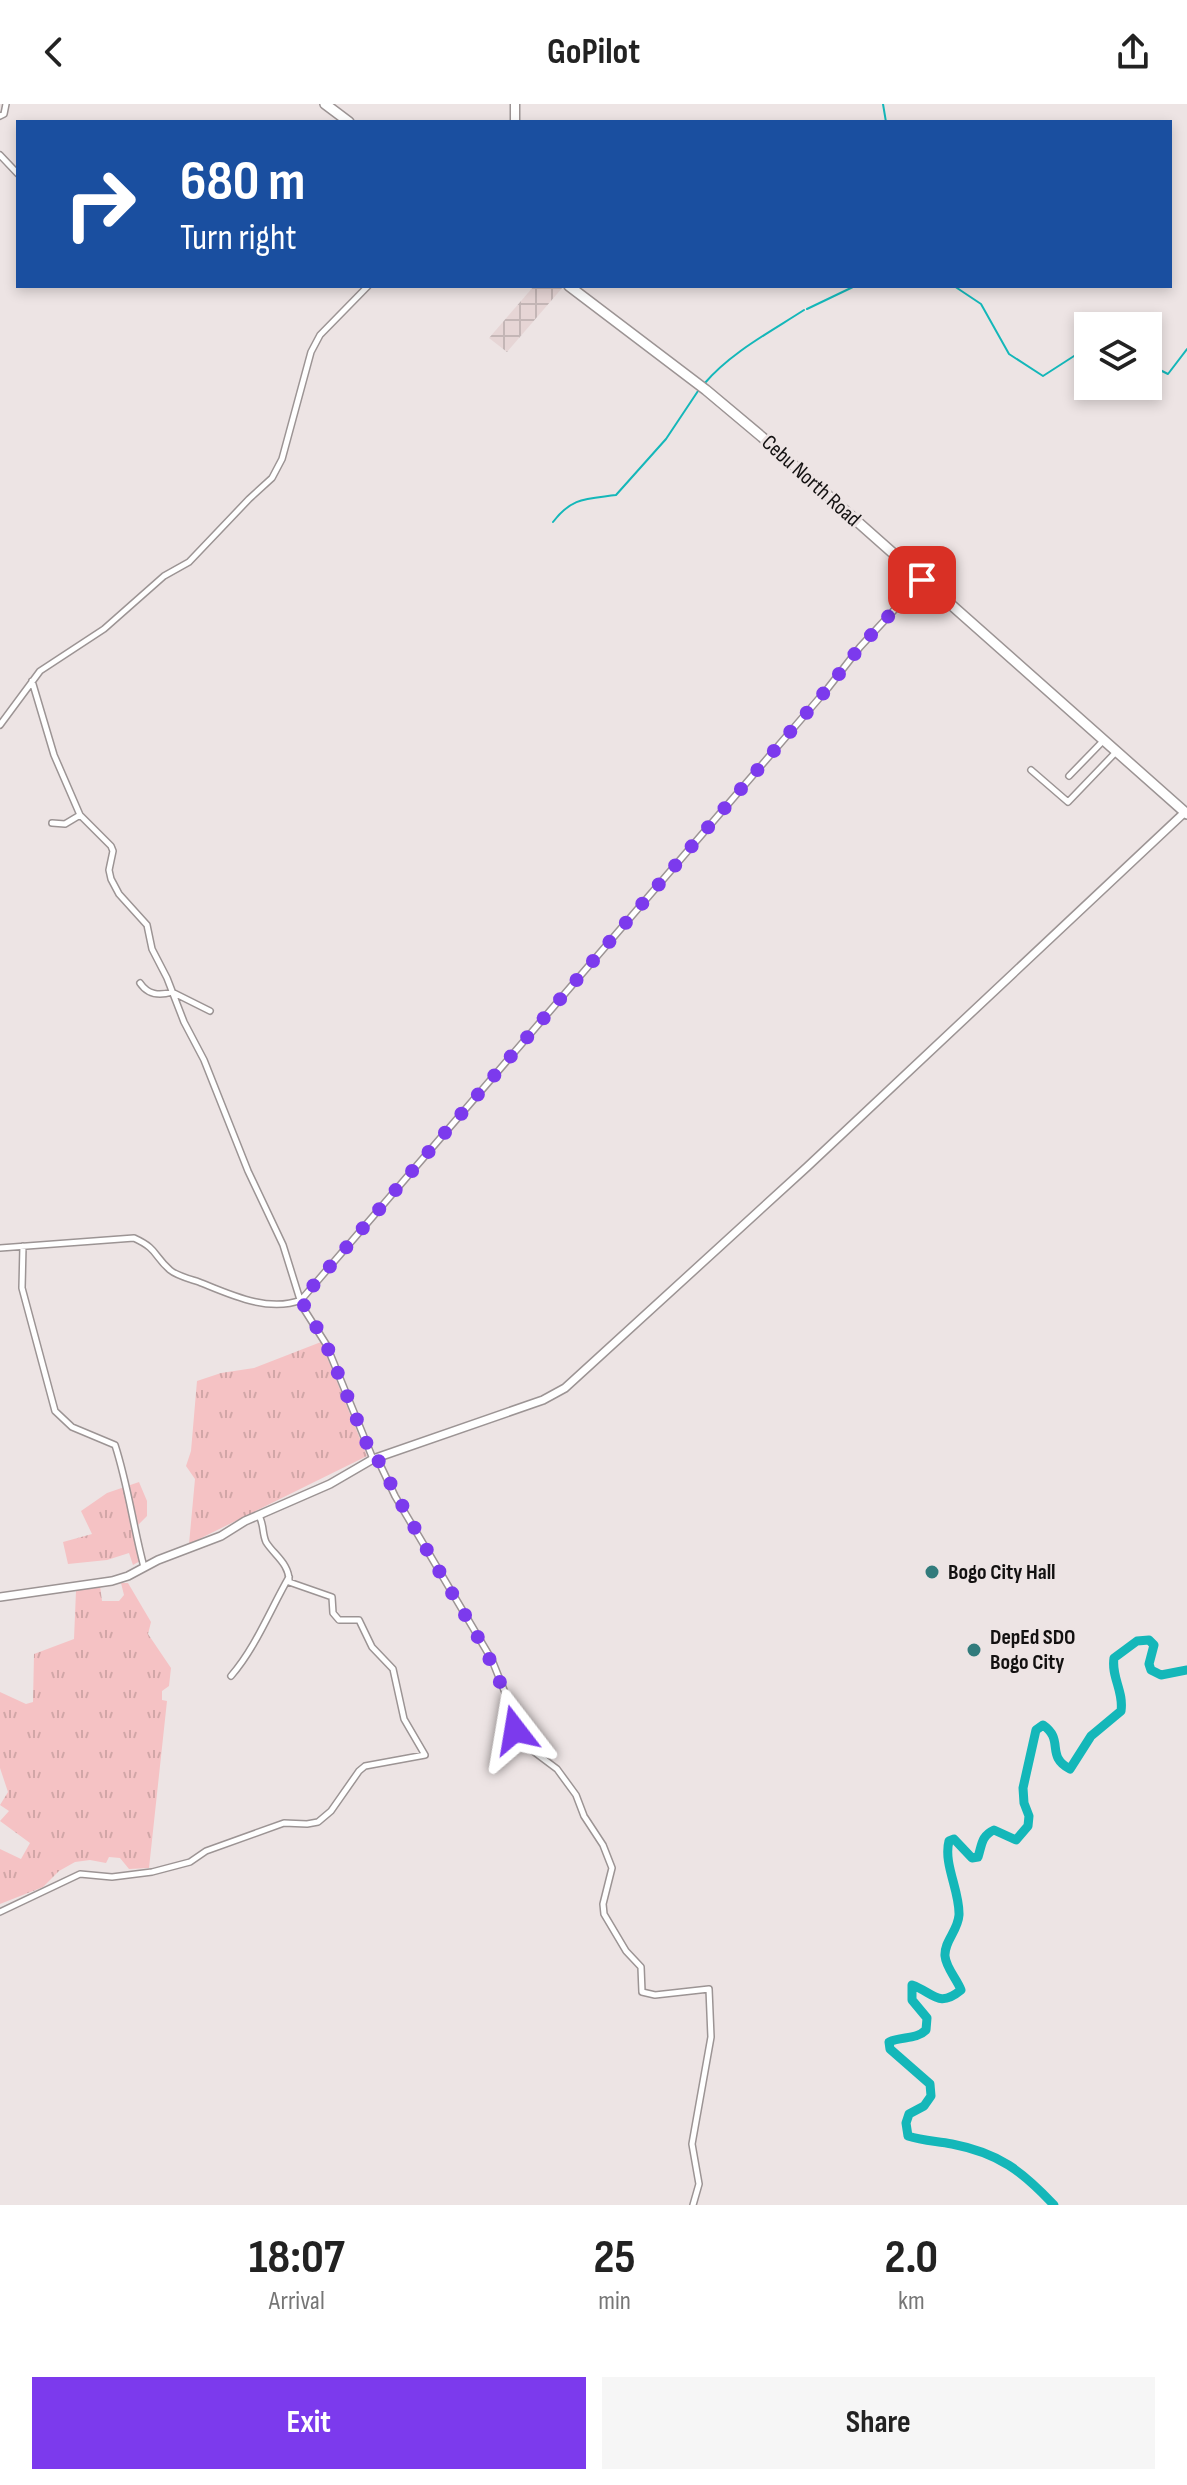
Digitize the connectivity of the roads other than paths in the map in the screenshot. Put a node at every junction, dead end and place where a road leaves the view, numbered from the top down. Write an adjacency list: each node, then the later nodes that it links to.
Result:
1 (6, 104): 3 (street)
2 (325, 104): 4 (highway)
3 (2, 115): 5 (street)
4 (346, 120)
5 (0, 125)
6 (0, 155): 7 (street)
7 (16, 172)
8 (366, 288): 11 (street)
9 (572, 288): 10 (highway, Cebu North Road)
10 (922, 580): 13 (highway, Cebu North Road); 27 (street)
11 (32, 681): 12 (street); 18 (street)
12 (0, 725)
13 (1104, 740): 14 (highway, Cebu North Road); 16 (street)
14 (1116, 752): 15 (street); 17 (highway, Cebu North Road)
15 (1031, 770)
16 (1069, 776)
17 (1186, 813): 28 (street)
18 (80, 815): 19 (street); 21 (street)
19 (52, 823)
20 (140, 983): 21 (street)
21 (172, 992): 22 (street); 27 (street)
22 (210, 1011)
23 (23, 1246): 24 (street); 26 (street); 27 (street)
24 (9, 1247): 25 (street); 26 (street)
25 (0, 1248)
26 (23, 1255): 30 (street)
27 (301, 1300): 28 (street)
28 (375, 1458): 29 (street); 35 (street)
29 (259, 1516): 30 (street); 31 (street)
30 (144, 1567): 32 (street)
31 (290, 1576): 33 (street); 34 (street)
32 (0, 1597)
33 (231, 1676)
34 (0, 1912)
35 (693, 2205)

